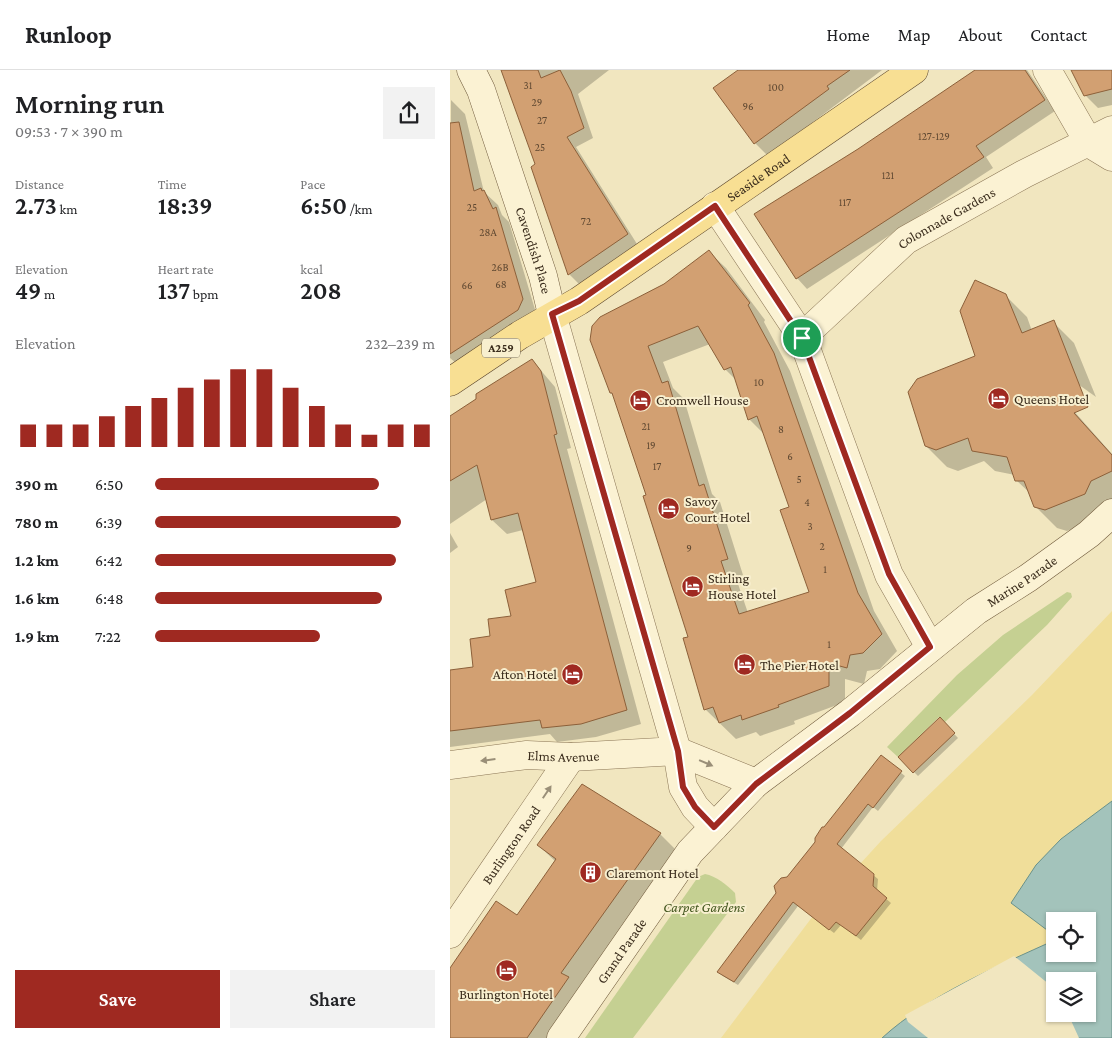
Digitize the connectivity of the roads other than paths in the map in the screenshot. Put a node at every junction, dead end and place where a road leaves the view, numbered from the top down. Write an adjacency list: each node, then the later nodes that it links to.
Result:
1 (471, 70): 7 (street, Cavendish Place)
2 (914, 70): 6 (main road, Seaside Road / A259)
3 (1047, 70): 4 (street)
4 (1101, 136): 5 (street); 8 (street, Colonnade Gardens)
5 (1112, 157)
6 (715, 206): 7 (main road, Seaside Road / A259); 8 (street)
7 (552, 314): 9 (main road, Seaside Road / A259); 12 (street, Cavendish Place)
8 (802, 338): 11 (street)
9 (450, 382)
10 (1112, 513): 11 (street, Marine Parade)
11 (930, 647): 15 (street, Grand Parade)
12 (678, 751): 13 (street, Elms Avenue); 15 (street, one-way to 15); 16 (street, Cavendish Place)
13 (571, 756): 14 (street, Elms Avenue, one-way to 14); 17 (street, Burlington Road, one-way to 13)
14 (450, 765)
15 (756, 784): 16 (street, Grand Parade)
16 (714, 827): 18 (street, Grand Parade)
17 (450, 934)
18 (561, 1038)

